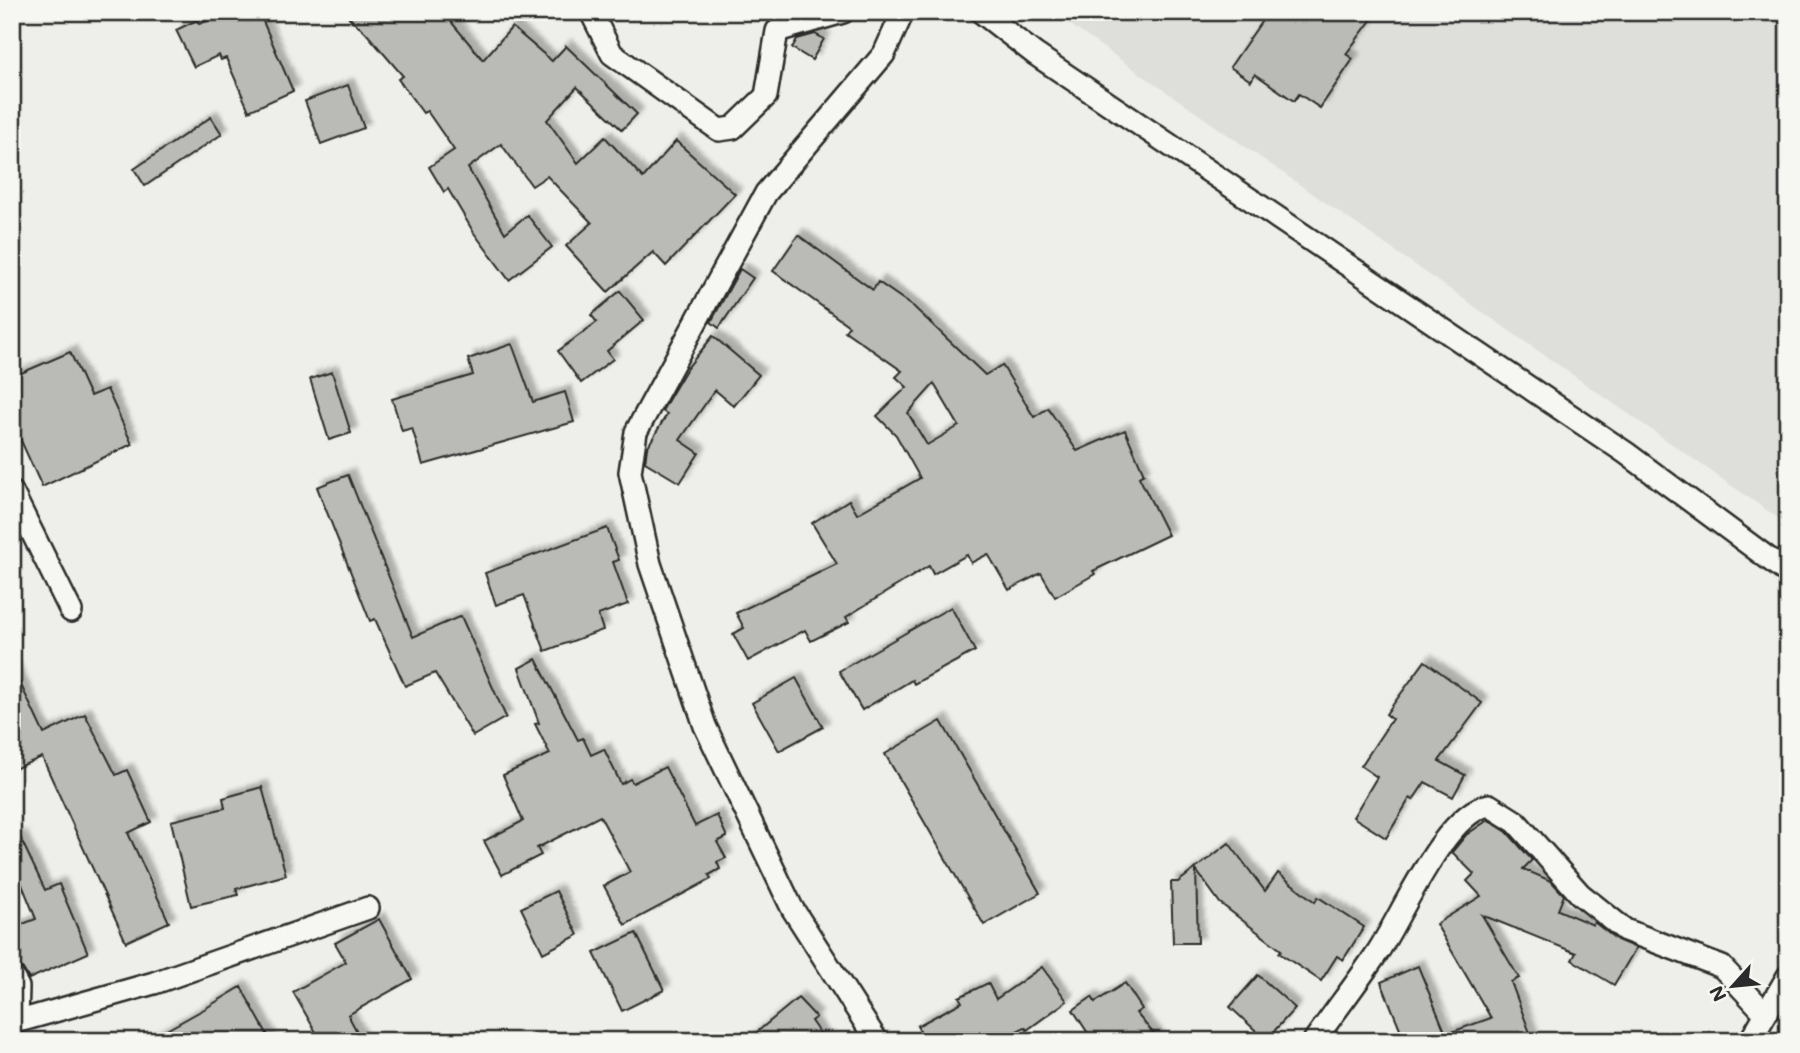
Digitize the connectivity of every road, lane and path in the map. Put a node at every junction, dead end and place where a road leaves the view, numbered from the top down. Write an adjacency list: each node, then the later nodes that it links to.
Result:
1 (591, 12): 2 (street)
2 (843, 12)
3 (903, 12): 13 (street)
4 (981, 12): 6 (street)
5 (12, 492): 7 (street)
6 (1788, 573)
7 (72, 611)
8 (368, 908): 12 (street)
9 (12, 976): 12 (street)
10 (1788, 976): 11 (street)
11 (1764, 1012): 14 (street); 15 (street)
12 (15, 1022)
13 (877, 1041)
14 (1314, 1041)
15 (1750, 1041)

